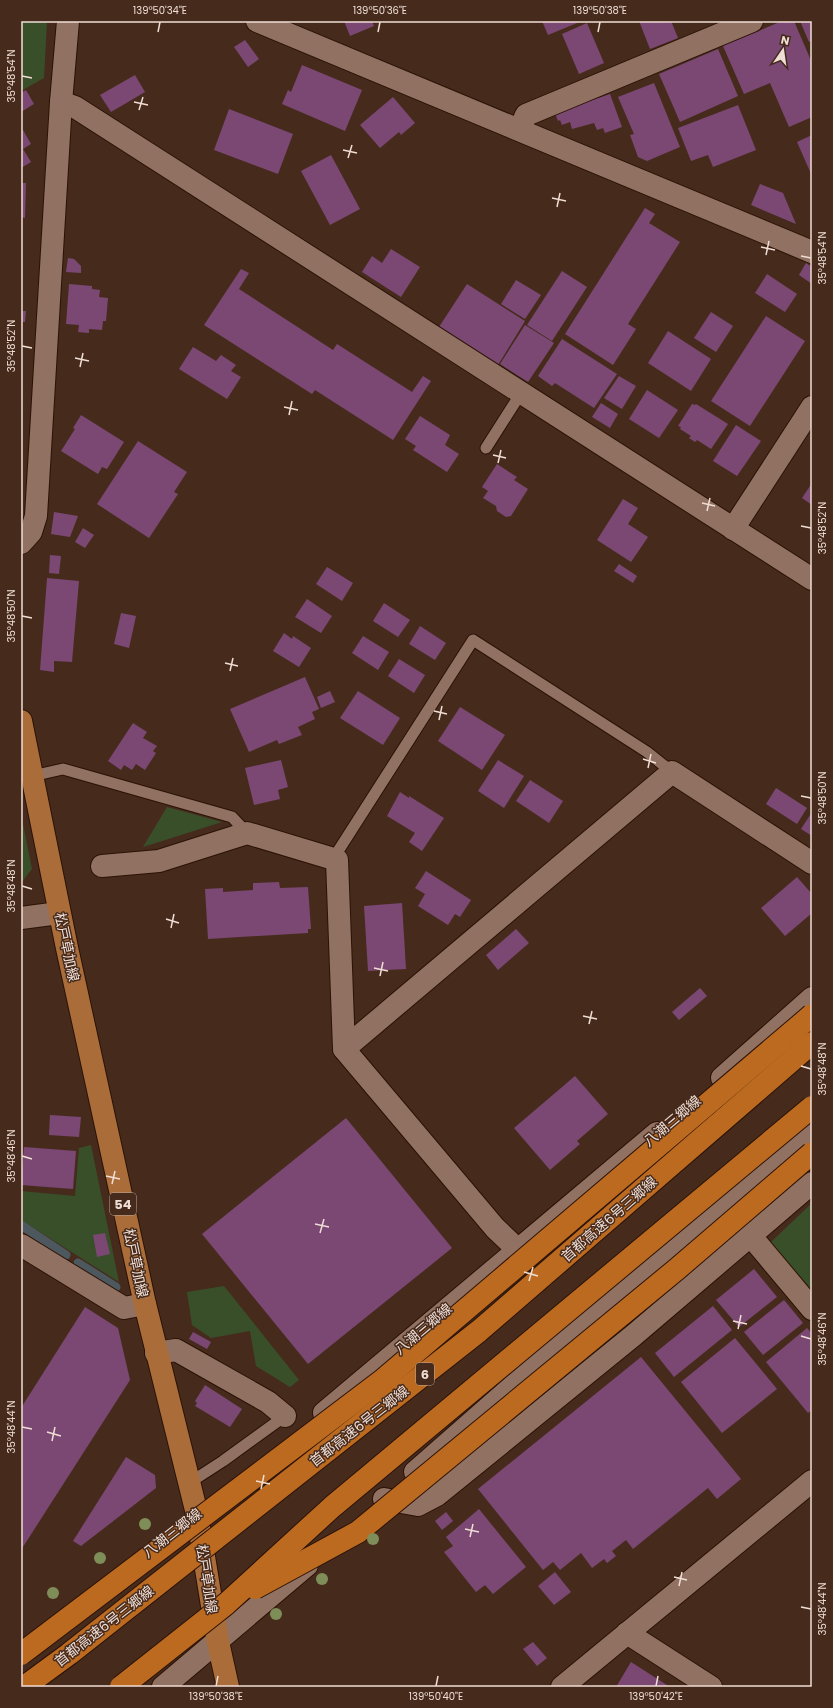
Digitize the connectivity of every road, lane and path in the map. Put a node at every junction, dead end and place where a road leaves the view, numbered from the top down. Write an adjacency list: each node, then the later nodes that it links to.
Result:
1 (68, 21): 4 (street)
2 (257, 21): 5 (street)
3 (752, 21): 5 (street)
4 (61, 102): 7 (street); 11 (street)
5 (520, 129): 6 (street)
6 (812, 252)
7 (521, 394): 9 (lane); 10 (street)
8 (812, 407): 10 (street)
9 (486, 448)
10 (733, 529): 12 (street)
11 (21, 543)
12 (812, 579)
13 (21, 721): 15 (main road, 松戸草加線 / 54)
14 (672, 772): 17 (lane); 18 (street); 25 (street)
15 (32, 776): 16 (lane); 20 (main road, 松戸草加線 / 54)
16 (247, 832): 17 (street); 19 (street)
17 (333, 859): 25 (street)
18 (812, 862)
19 (102, 866)
20 (59, 913): 21 (street); 33 (main road, 松戸草加線 / 54)
21 (21, 918)
22 (812, 998): 32 (street, 八潮三郷線)
23 (812, 1015): 45 (highway, bridge)
24 (812, 1043): 46 (highway, 首都高速6号三郷線 / 6, bridge)
25 (344, 1049): 32 (street)
26 (812, 1107): 41 (highway, bridge)
27 (812, 1132): 39 (street)
28 (812, 1153): 41 (highway, bridge)
29 (812, 1183): 30 (street)
30 (750, 1235): 34 (street); 39 (street)
31 (21, 1245): 33 (street)
32 (517, 1249): 40 (street, 八潮三郷線)
33 (145, 1304): 35 (main road, 松戸草加線 / 54)
34 (812, 1309)
35 (156, 1353): 36 (street); 38 (main road, 松戸草加線 / 54)
36 (284, 1416): 38 (lane)
37 (812, 1481): 42 (street)
38 (189, 1483): 40 (main road, 松戸草加線 / 54)
39 (384, 1499): 43 (street)
40 (197, 1514): 43 (main road, 松戸草加線 / 54); 44 (street, 八潮三郷線)
41 (226, 1604): 47 (highway, bridge)
42 (627, 1634): 50 (street); 51 (street)
43 (218, 1642): 48 (street); 49 (main road, 松戸草加線 / 54)
44 (21, 1643)
45 (21, 1654)
46 (24, 1687)
47 (121, 1687)
48 (163, 1687)
49 (228, 1687)
50 (562, 1687)
51 (711, 1687)

